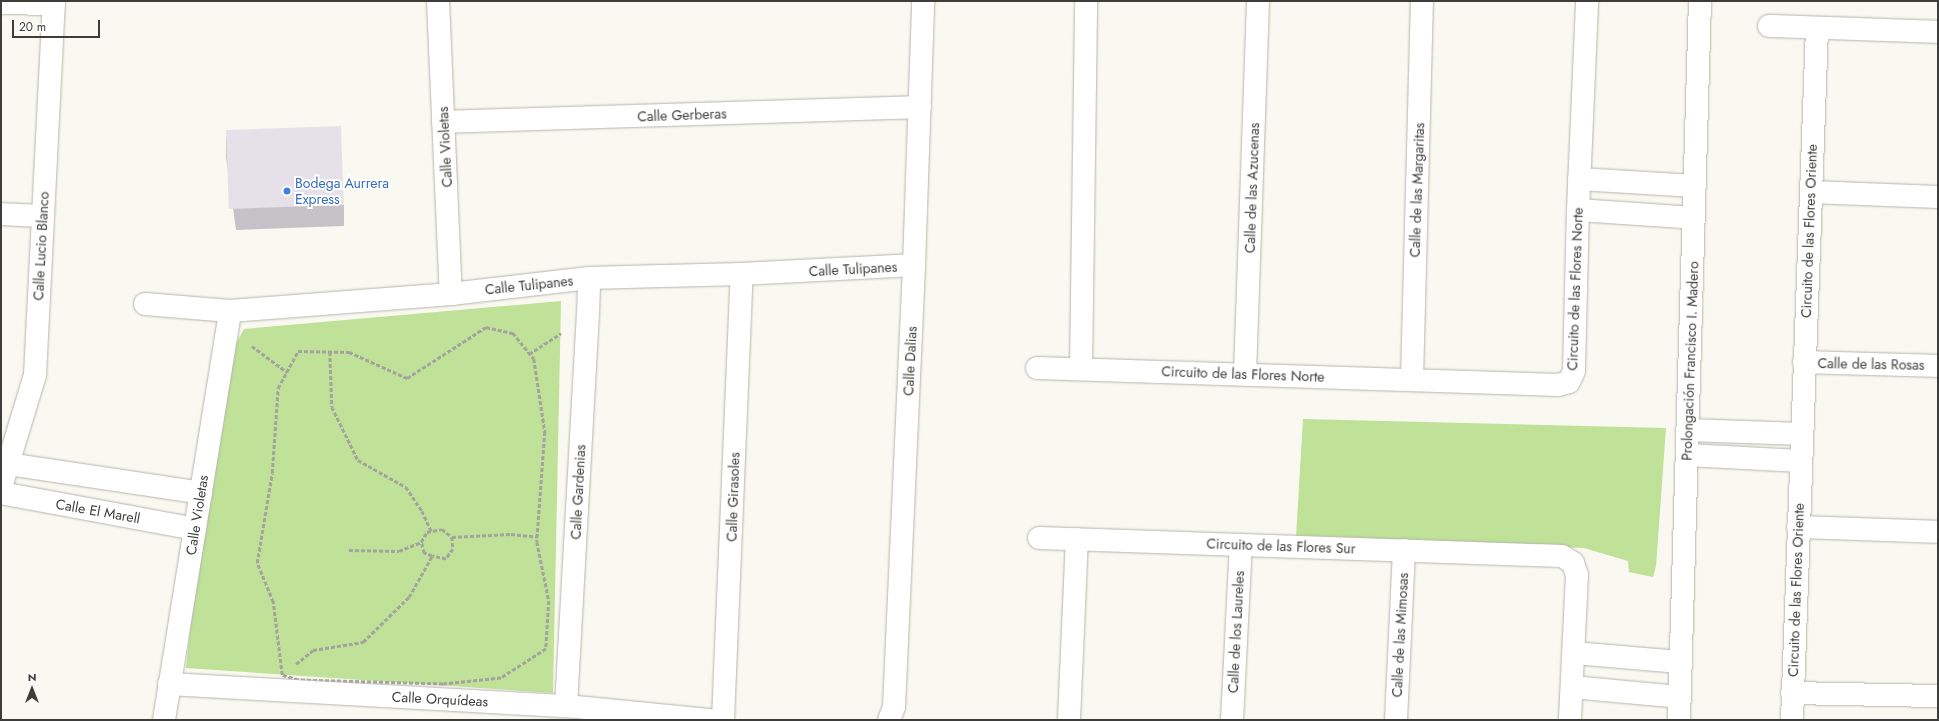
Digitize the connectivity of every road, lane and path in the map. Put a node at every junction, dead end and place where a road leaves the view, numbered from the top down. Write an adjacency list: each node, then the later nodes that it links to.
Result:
1 (438, 1): 14 (street, Calle Violetas)
2 (923, 1): 13 (street, Calle Dalias)
3 (1086, 1): 33 (street)
4 (1258, 1): 35 (street, Calle de las Azucenas)
5 (1422, 1): 36 (street, Calle de las Margaritas)
6 (1587, 1): 15 (street, Circuito de las Flores Norte)
7 (1700, 1): 16 (street, Prolongación Francisco I. Madero)
8 (1, 3): 9 (street)
9 (54, 3): 21 (street, Calle Lucio Blanco)
10 (1769, 26): 11 (street)
11 (1817, 28): 12 (street); 17 (street, Circuito de las Flores Oriente)
12 (1938, 32)
13 (920, 107): 14 (street, Calle Gerberas); 23 (street, Calle Dalias)
14 (444, 122): 26 (street, Calle Violetas)
15 (1579, 179): 16 (street); 19 (street, Circuito de las Flores Norte)
16 (1695, 186): 22 (street, Prolongación Francisco I. Madero)
17 (1811, 192): 18 (street); 30 (street, Circuito de las Flores Oriente)
18 (1938, 197)
19 (1578, 210): 22 (street); 36 (street, Circuito de las Flores Norte)
20 (1, 214): 21 (street)
21 (42, 216): 41 (street, Calle Lucio Blanco)
22 (1694, 218): 37 (street, Prolongación Francisco I. Madero)
23 (914, 265): 24 (street, Calle Tulipanes); 72 (street, Calle Dalias)
24 (742, 274): 25 (street, Calle Tulipanes); 71 (street, Calle Girasoles)
25 (589, 278): 26 (street, Calle Tulipanes); 68 (street, Calle Gardenias)
26 (451, 294): 28 (street, Calle Tulipanes)
27 (145, 304): 28 (street, Calle Tulipanes)
28 (229, 319): 34 (path); 44 (street, Calle Violetas)
29 (330, 352): 34 (path); 47 (path); 50 (path)
30 (1804, 362): 31 (street, Calle de las Rosas); 38 (street, Circuito de las Flores Oriente)
31 (1938, 366)
32 (1037, 368): 33 (street, Circuito de las Flores Norte)
33 (1081, 369): 35 (street, Circuito de las Flores Norte)
34 (287, 372): 62 (path)
35 (1245, 374): 36 (street, Circuito de las Flores Norte)
36 (1412, 380)
37 (1687, 430): 38 (street); 39 (street, Prolongación Francisco I. Madero)
38 (1802, 434): 40 (street, Circuito de las Flores Oriente)
39 (1687, 455): 40 (street); 59 (street, Prolongación Francisco I. Madero)
40 (1801, 461): 45 (street, Circuito de las Flores Oriente)
41 (8, 464): 42 (street, Calle Lucio Blanco); 44 (street)
42 (1, 487)
43 (1, 493): 46 (street, Calle El Marell)
44 (201, 493): 46 (street, Calle Violetas)
45 (1798, 527): 48 (street); 65 (street, Circuito de las Flores Oriente)
46 (195, 529): 63 (street, Calle Violetas)
47 (432, 532): 49 (path); 53 (path)
48 (1938, 532)
49 (452, 537): 50 (path); 57 (path)
50 (538, 537): 62 (path)
51 (1040, 538): 52 (street, Circuito de las Flores Sur)
52 (1077, 539): 54 (street, Circuito de las Flores Sur); 73 (street)
53 (421, 542): 55 (path); 57 (path)
54 (1241, 545): 56 (street, Circuito de las Flores Sur); 74 (street, Calle de los Laureles)
55 (349, 550)
56 (1404, 550): 58 (street, Circuito de las Flores Sur); 75 (street, Calle de las Mimosas)
57 (432, 556): 60 (path)
58 (1574, 653): 59 (street); 64 (street, Circuito de las Flores Sur)
59 (1680, 662): 67 (street, Prolongación Francisco I. Madero)
60 (292, 667)
61 (287, 671): 62 (path)
62 (282, 676)
63 (169, 684): 68 (street, Calle Orquídeas); 69 (street, Calle Violetas)
64 (1572, 687): 67 (street); 76 (street, Circuito de las Flores Sur)
65 (1792, 692): 66 (street, Circuito de las Flores Oriente); 78 (street)
66 (1938, 696)
67 (1679, 697): 77 (street, Prolongación Francisco I. Madero)
68 (566, 706): 70 (street, Calle Orquídeas)
69 (164, 720)
70 (710, 720)
71 (723, 720)
72 (889, 720)
73 (1069, 720)
74 (1232, 720)
75 (1396, 720)
76 (1570, 720)
77 (1679, 720)
78 (1792, 720)

